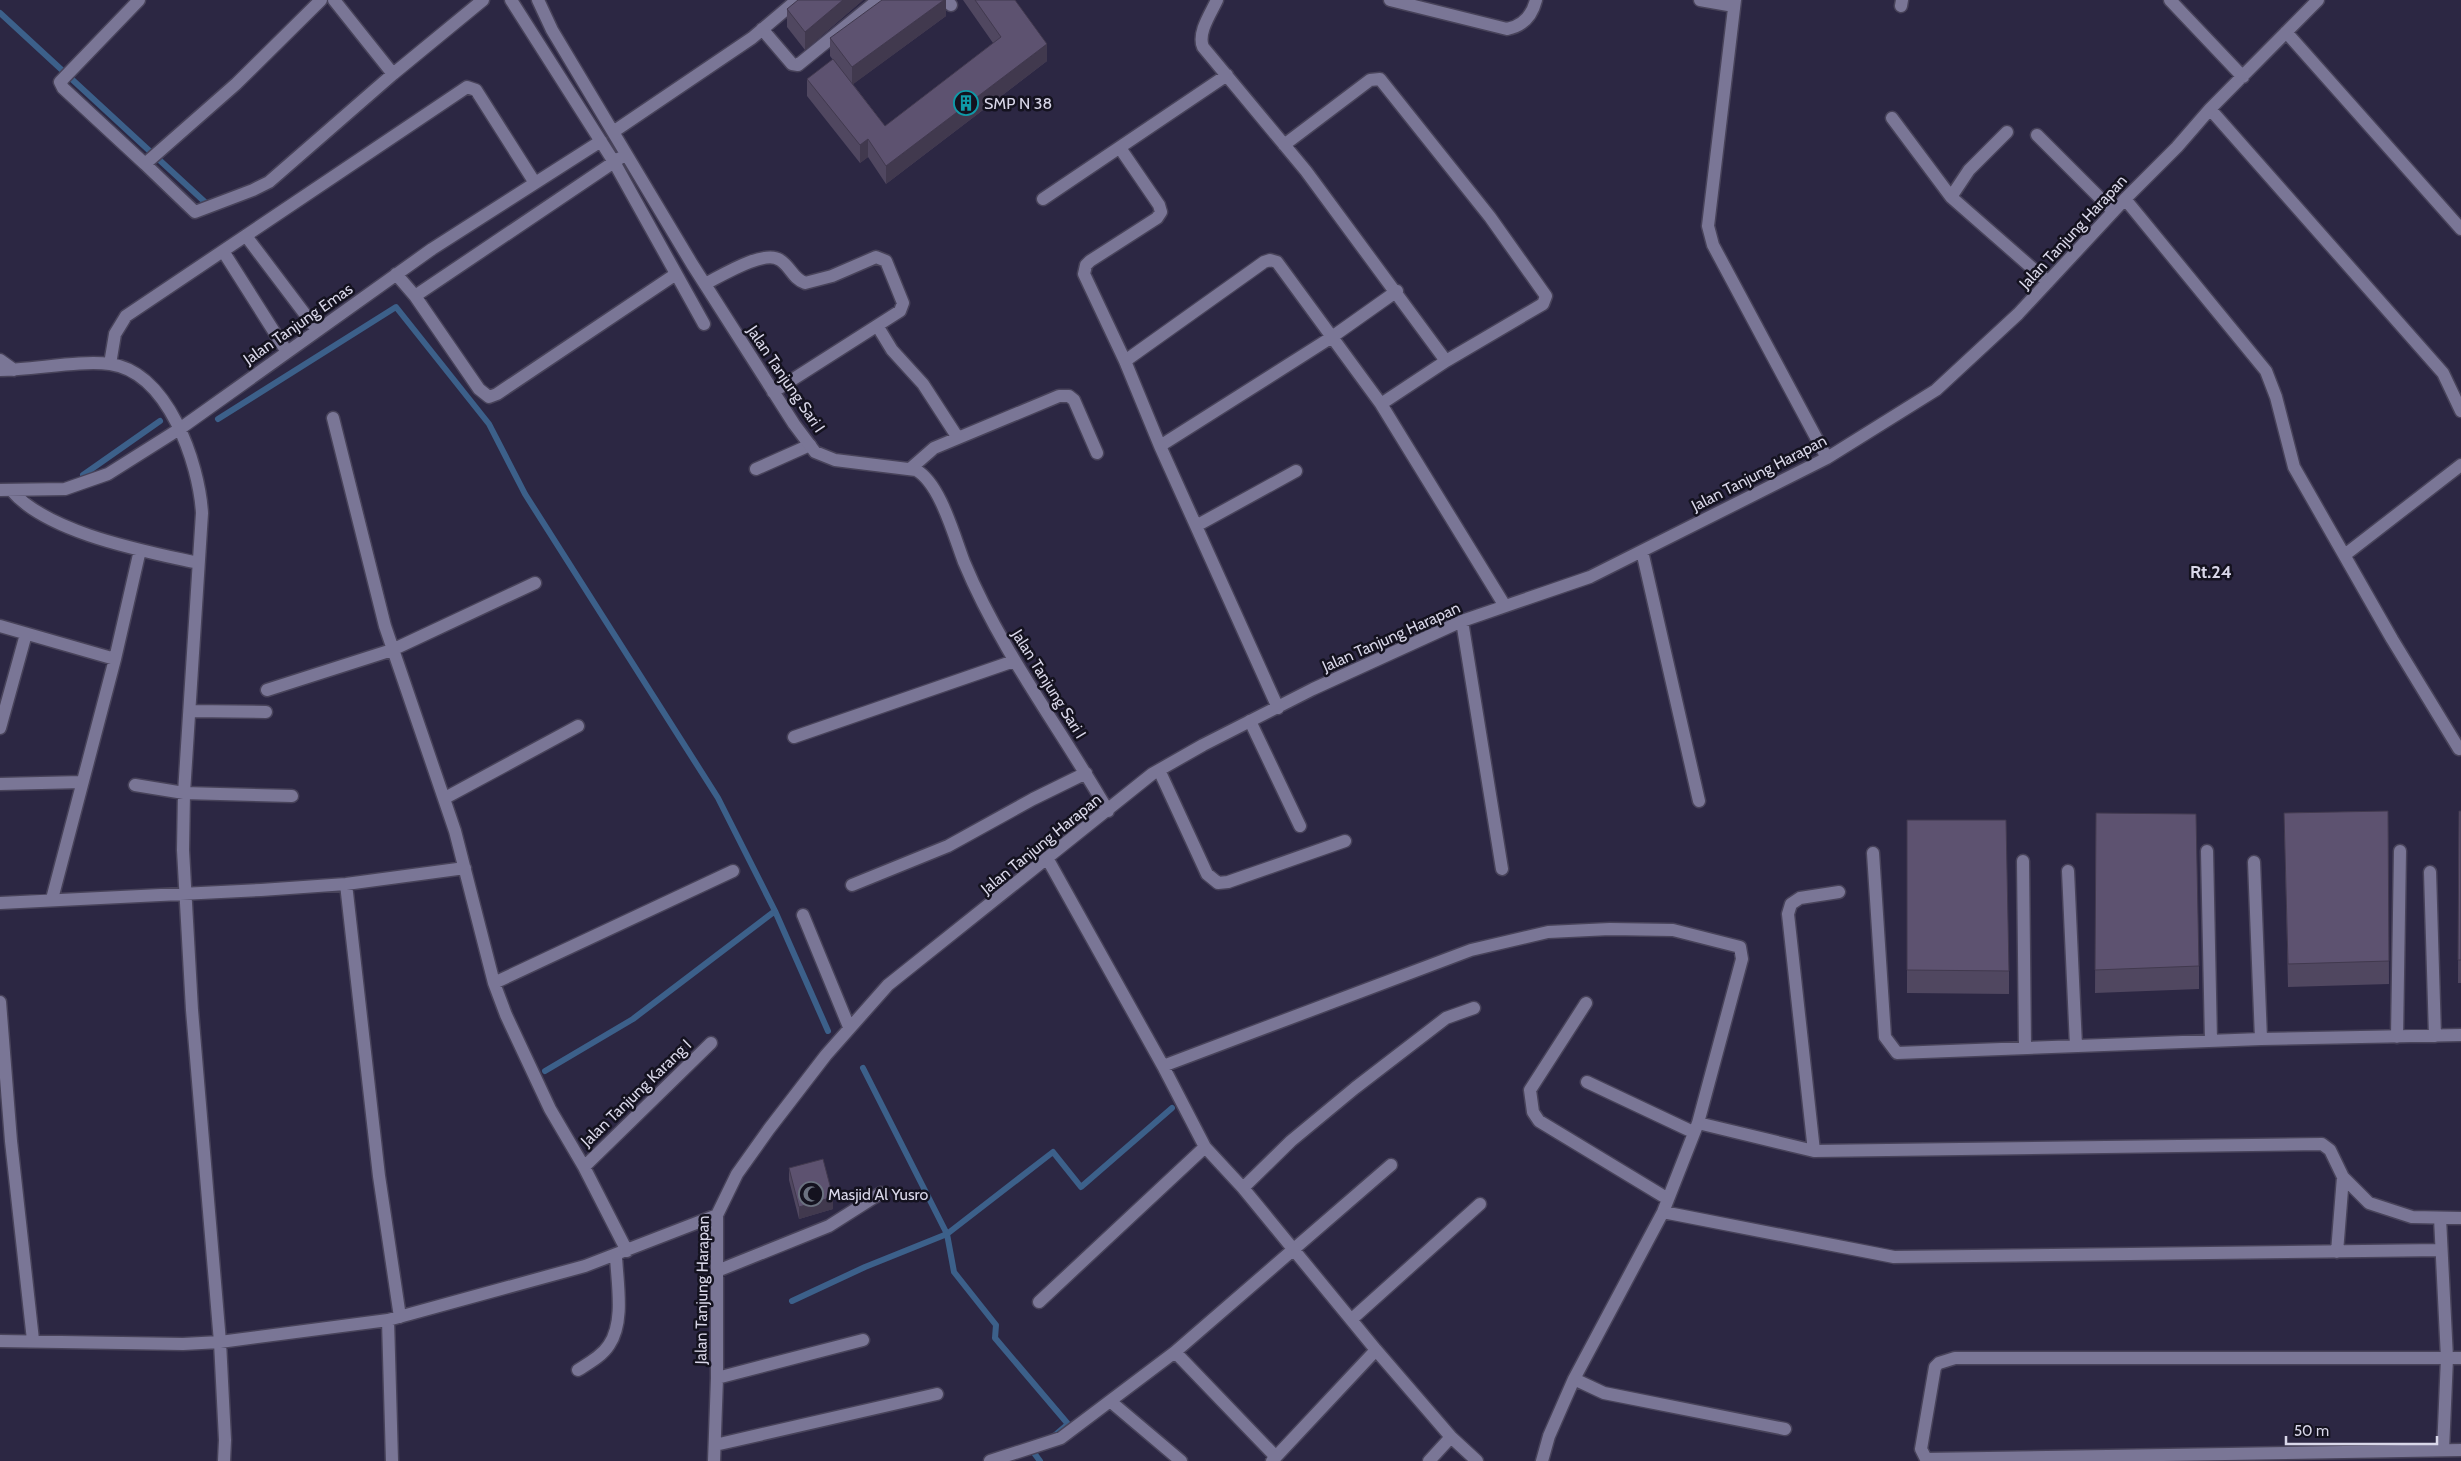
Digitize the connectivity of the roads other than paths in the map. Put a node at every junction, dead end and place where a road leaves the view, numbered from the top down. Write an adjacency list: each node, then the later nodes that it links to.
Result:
1 (139, 0): 30 (street)
2 (321, 0): 30 (street)
3 (334, 0): 18 (street)
4 (483, 0): 18 (street)
5 (511, 0): 26 (street)
6 (538, 0): 23 (street, Jalan Tanjung Sari I)
7 (796, 0): 16 (street)
8 (878, 0): 16 (street)
9 (1218, 0): 19 (street)
10 (1390, 0): 11 (street)
11 (1536, 0)
12 (1700, 0): 15 (street)
13 (2170, 0): 20 (street)
14 (2318, 0): 17 (street, Jalan Tanjung Harapan)
15 (1735, 3): 66 (street)
16 (762, 29): 23 (street)
17 (2286, 32): 20 (street, Jalan Tanjung Harapan); 37 (street)
18 (393, 74): 30 (street)
19 (1227, 75): 27 (street); 28 (street)
20 (2243, 77): 21 (street, Jalan Tanjung Harapan)
21 (2210, 109): 34 (street, Jalan Tanjung Harapan); 59 (street)
22 (1892, 118): 33 (street)
23 (614, 132): 29 (street, Jalan Tanjung Sari I)
24 (2007, 132): 33 (street)
25 (2038, 134): 36 (street)
26 (601, 141): 31 (street); 32 (street, Jalan Tanjung Emas)
27 (1284, 145): 44 (street); 53 (street)
28 (1120, 148): 35 (street); 52 (street)
29 (627, 154): 31 (street); 43 (street, Jalan Tanjung Sari I)
30 (152, 158)
31 (614, 162): 41 (street); 45 (street)
32 (535, 183): 38 (street); 40 (street, Jalan Tanjung Emas)
33 (1951, 197): 42 (street)
34 (2125, 198): 36 (street, Jalan Tanjung Harapan); 75 (street)
35 (1044, 199)
36 (2113, 211): 42 (street, Jalan Tanjung Harapan)
37 (2461, 229)
38 (243, 238): 39 (street); 48 (street)
39 (225, 250): 50 (street); 54 (street)
40 (396, 274): 45 (street); 48 (street, Jalan Tanjung Emas)
41 (676, 274): 45 (street); 46 (street)
42 (2048, 282): 66 (street, Jalan Tanjung Harapan)
43 (705, 284): 47 (street); 57 (street, Jalan Tanjung Sari I)
44 (1397, 291): 49 (street); 53 (street)
45 (415, 296)
46 (704, 324)
47 (878, 327): 57 (street); 62 (street)
48 (313, 333): 50 (street, Jalan Tanjung Emas)
49 (1332, 337): 52 (street); 58 (street); 64 (street)
50 (291, 349): 61 (street, Jalan Tanjung Emas)
51 (0, 360): 56 (street)
52 (1125, 361): 64 (street)
53 (1446, 361): 58 (street)
54 (110, 364): 56 (street); 61 (street)
55 (0, 370): 56 (street)
56 (14, 370)
57 (773, 392): 63 (street, Jalan Tanjung Sari I)
58 (1381, 404): 78 (street)
59 (2461, 411)
60 (333, 418): 82 (street)
61 (181, 428): 71 (street, Jalan Tanjung Emas); 76 (street)
62 (958, 438): 65 (street); 69 (street)
63 (810, 445): 68 (street); 69 (street, Jalan Tanjung Sari I)
64 (1160, 446): 72 (street)
65 (1097, 453)
66 (1827, 458): 74 (street, Jalan Tanjung Harapan)
67 (2461, 465): 75 (street)
68 (756, 469)
69 (910, 469): 84 (street, Jalan Tanjung Sari I)
70 (1296, 471): 72 (street)
71 (6, 490): 73 (street)
72 (1196, 526): 86 (street)
73 (140, 550): 76 (street); 83 (street)
74 (1642, 551): 78 (street, Jalan Tanjung Harapan); 102 (street)
75 (2346, 554): 93 (street)
76 (198, 563): 87 (street)
77 (535, 583): 82 (street)
78 (1506, 606): 79 (street, Jalan Tanjung Harapan)
79 (1462, 621): 86 (street, Jalan Tanjung Harapan); 113 (street)
80 (0, 626): 81 (street)
81 (26, 634): 83 (street); 91 (street)
82 (392, 650): 85 (street); 101 (street)
83 (115, 659): 96 (street)
84 (1014, 661): 92 (street); 95 (street, Jalan Tanjung Sari I)
85 (267, 690)
86 (1278, 708): 89 (street, Jalan Tanjung Harapan)
87 (190, 711): 88 (street); 99 (street)
88 (266, 712)
89 (1250, 722): 94 (street, Jalan Tanjung Harapan); 104 (street)
90 (578, 726): 101 (street)
91 (0, 728)
92 (794, 737)
93 (2459, 749)
94 (1159, 770): 103 (street, Jalan Tanjung Harapan); 105 (street)
95 (1086, 773): 103 (street, Jalan Tanjung Sari I); 118 (street)
96 (82, 782): 97 (street); 121 (street)
97 (0, 784)
98 (135, 785): 99 (street)
99 (184, 793): 100 (street); 120 (street)
100 (292, 796)
101 (445, 798): 112 (street)
102 (1699, 801)
103 (1108, 810): 109 (street, Jalan Tanjung Harapan)
104 (1300, 826)
105 (1345, 842)
106 (2207, 851): 133 (street)
107 (2400, 851): 131 (street)
108 (1872, 853): 136 (street)
109 (1047, 858): 128 (street, Jalan Tanjung Harapan); 137 (street)
110 (2023, 861): 136 (street)
111 (2254, 862): 132 (street)
112 (465, 868): 117 (street); 124 (street)
113 (1502, 869)
114 (733, 871): 124 (street)
115 (2068, 871): 135 (street)
116 (2430, 872): 130 (street)
117 (346, 884): 120 (street); 159 (street)
118 (852, 885)
119 (1838, 892): 141 (street)
120 (185, 895): 121 (street); 164 (street)
121 (52, 900): 122 (street)
122 (0, 903)
123 (803, 915): 128 (street)
124 (494, 983): 143 (street)
125 (0, 1002): 161 (street)
126 (1586, 1003): 147 (street)
127 (1474, 1008): 145 (street)
128 (849, 1027): 150 (street, Jalan Tanjung Harapan)
129 (2461, 1035): 130 (street)
130 (2434, 1036): 131 (street)
131 (2397, 1037): 132 (street)
132 (2261, 1039): 133 (street)
133 (2211, 1041): 135 (street)
134 (711, 1043): 143 (street, Jalan Tanjung Karang I)
135 (2076, 1046): 136 (street)
136 (2025, 1048)
137 (1163, 1066): 139 (street); 140 (street)
138 (1587, 1082): 139 (street)
139 (1695, 1128): 141 (street); 147 (street)
140 (1205, 1147): 145 (street); 158 (street)
141 (1814, 1151): 144 (street)
142 (1391, 1165): 154 (street)
143 (584, 1167): 156 (street)
144 (2344, 1177): 151 (street); 155 (street)
145 (1243, 1188): 154 (street)
146 (882, 1193): 157 (street)
147 (1668, 1199): 149 (street)
148 (1480, 1204): 160 (street)
149 (1663, 1212): 155 (street); 171 (street)
150 (717, 1214): 156 (street); 157 (street, Jalan Tanjung Harapan)
151 (2440, 1218): 152 (street); 153 (street)
152 (2461, 1218)
153 (2442, 1250): 155 (street); 167 (street)
154 (1294, 1251): 160 (street); 166 (street)
155 (2337, 1252)
156 (622, 1253): 159 (street); 169 (street)
157 (716, 1271): 170 (street, Jalan Tanjung Harapan)
158 (1039, 1302)
159 (394, 1318): 164 (street); 181 (street)
160 (1352, 1319): 165 (street)
161 (33, 1340): 163 (street); 164 (street)
162 (863, 1340): 170 (street)
163 (0, 1341)
164 (220, 1342): 180 (street)
165 (1376, 1350): 175 (street); 179 (street)
166 (1175, 1352): 173 (street); 179 (street)
167 (2447, 1358): 168 (street); 177 (street); 177 (street)
168 (2461, 1358)
169 (578, 1370)
170 (717, 1378): 176 (street, Jalan Tanjung Harapan)
171 (1574, 1379): 174 (street); 187 (street)
172 (937, 1394): 176 (street)
173 (1110, 1401): 183 (street); 184 (street)
174 (1785, 1430)
175 (1451, 1436): 185 (street); 186 (street)
176 (716, 1444): 182 (street, Jalan Tanjung Harapan)
177 (2444, 1450): 178 (street)
178 (2461, 1450)
179 (1274, 1459)
180 (224, 1461)
181 (392, 1461)
182 (714, 1461)
183 (990, 1461)
184 (1181, 1461)
185 (1429, 1461)
186 (1477, 1461)
187 (1542, 1461)

